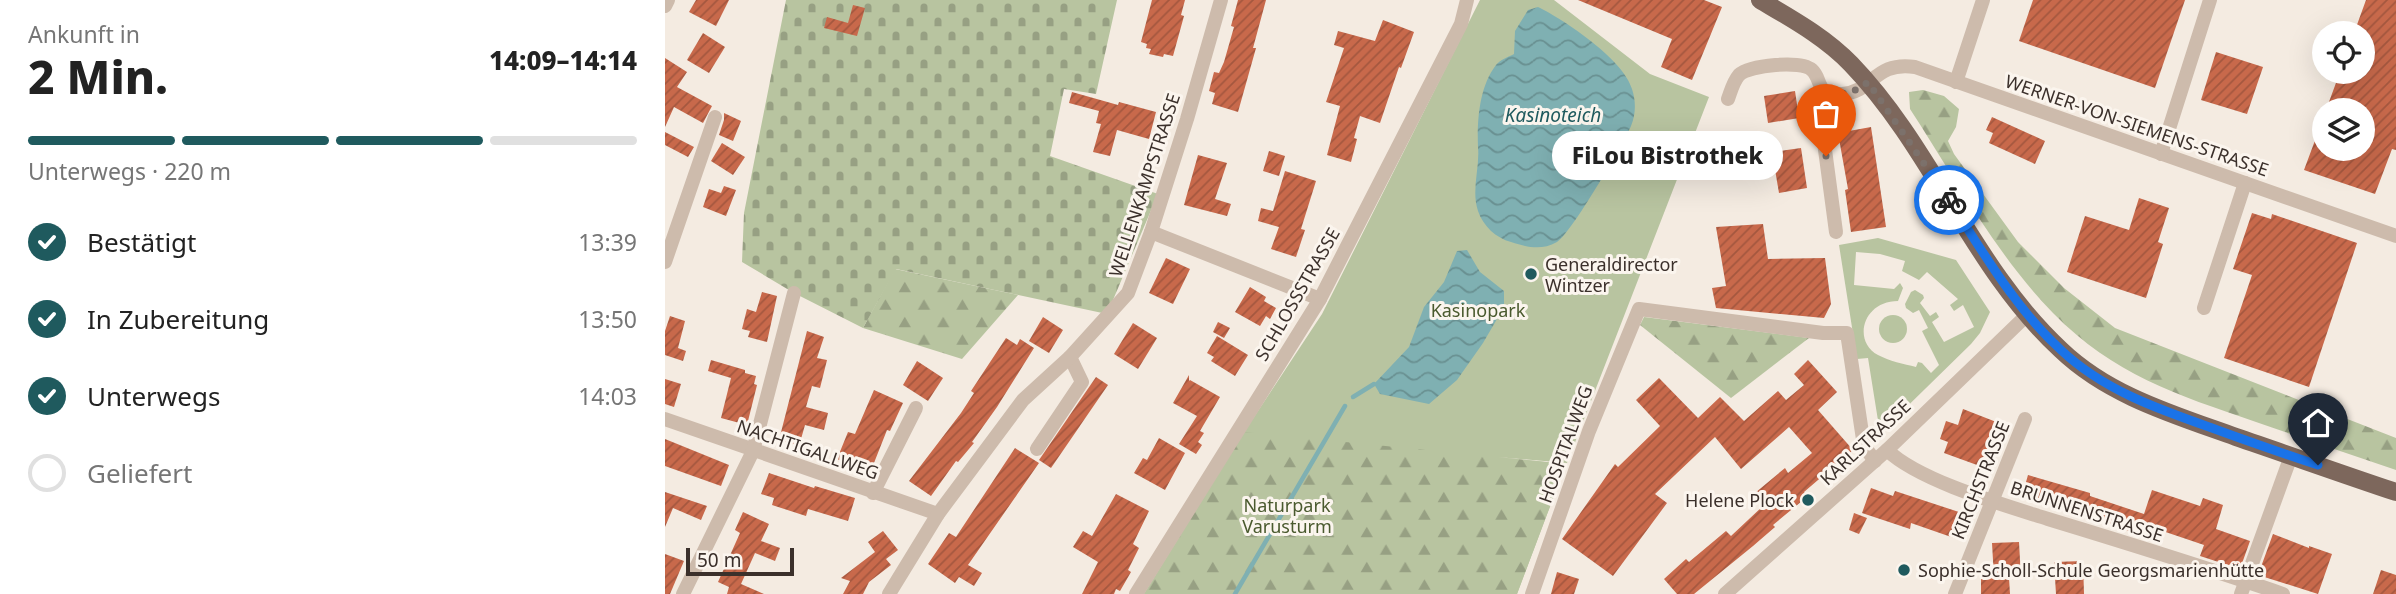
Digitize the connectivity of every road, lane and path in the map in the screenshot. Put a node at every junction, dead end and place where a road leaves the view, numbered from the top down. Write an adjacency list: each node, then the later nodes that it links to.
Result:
1 (668, 0): 7 (street)
2 (1221, 0): 15 (street, WELLENKAMPSTRASSE)
3 (1467, 0): 20 (street, SCHLOSSSTRASSE)
4 (1760, 0): 8 (main road)
5 (1983, 0): 9 (street)
6 (2210, 0): 13 (street)
7 (665, 6)
8 (1868, 82): 9 (street, WERNER-VON-SIEMENS-STRASSE); 10 (street, WERNER-VON-SIEMENS-STRASSE); 22 (main road)
9 (1956, 82): 13 (street, WERNER-VON-SIEMENS-STRASSE)
10 (1823, 90): 11 (street); 16 (street)
11 (1728, 99)
12 (715, 117): 18 (street)
13 (2161, 154): 14 (street, WERNER-VON-SIEMENS-STRASSE)
14 (2245, 183): 17 (street, WERNER-VON-SIEMENS-STRASSE); 21 (street)
15 (1151, 232): 20 (street); 23 (street, WELLENKAMPSTRASSE)
16 (1836, 232)
17 (2396, 236)
18 (665, 262)
19 (794, 293): 29 (street)
20 (1320, 299): 39 (street, SCHLOSSSTRASSE)
21 (2204, 308)
22 (2027, 315): 28 (street, KARLSTRASSE); 30 (main road)
23 (1070, 357): 27 (street); 35 (street, WELLENKAMPSTRASSE)
24 (916, 408): 33 (street)
25 (665, 419): 29 (street, NACHTIGALLWEG)
26 (2025, 419): 34 (street, KIRCHSTRASSE)
27 (1037, 449)
28 (1887, 450): 31 (street, KARLSTRASSE); 34 (street, BRUNNENSTRASSE)
29 (753, 451): 33 (street, NACHTIGALLWEG); 37 (street)
30 (2291, 456): 32 (main road); 36 (street)
31 (1875, 461): 40 (street, HOSPITALWEG); 41 (street, KARLSTRASSE)
32 (2396, 492)
33 (873, 493): 35 (street, NACHTIGALLWEG)
34 (1991, 500): 36 (street, BRUNNENSTRASSE); 42 (street, KIRCHSTRASSE)
35 (938, 514): 38 (street, WELLENKAMPSTRASSE)
36 (2243, 587): 43 (street, BRUNNENSTRASSE)
37 (683, 594)
38 (889, 594)
39 (1136, 594)
40 (1532, 594)
41 (1725, 594)
42 (1955, 594)
43 (2283, 594)

